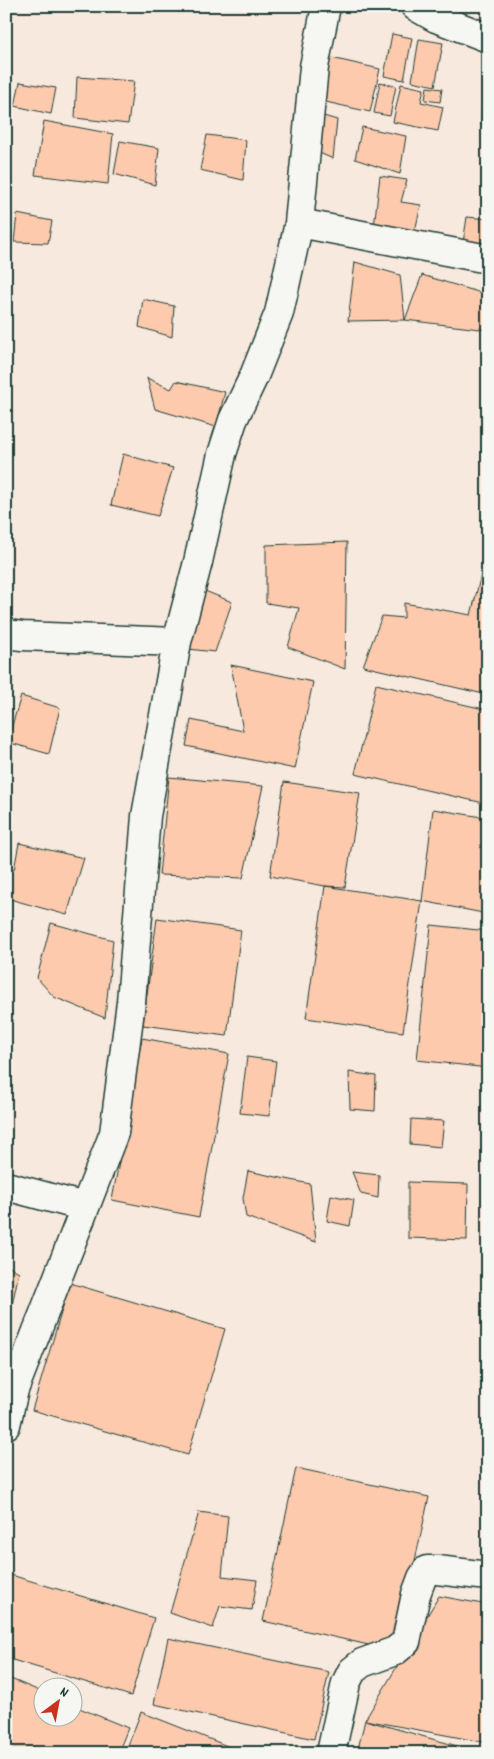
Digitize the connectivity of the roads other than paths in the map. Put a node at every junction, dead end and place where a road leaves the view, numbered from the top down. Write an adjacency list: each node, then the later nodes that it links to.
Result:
1 (326, 6): 4 (street)
2 (415, 6): 3 (street)
3 (488, 38)
4 (299, 223): 5 (street); 7 (street)
5 (488, 259)
6 (6, 634): 7 (street)
7 (177, 642): 9 (street)
8 (6, 1186): 9 (street)
9 (85, 1207): 10 (street)
10 (10, 1390): 11 (street)
11 (6, 1425)
12 (488, 1576): 13 (street)
13 (331, 1753)

